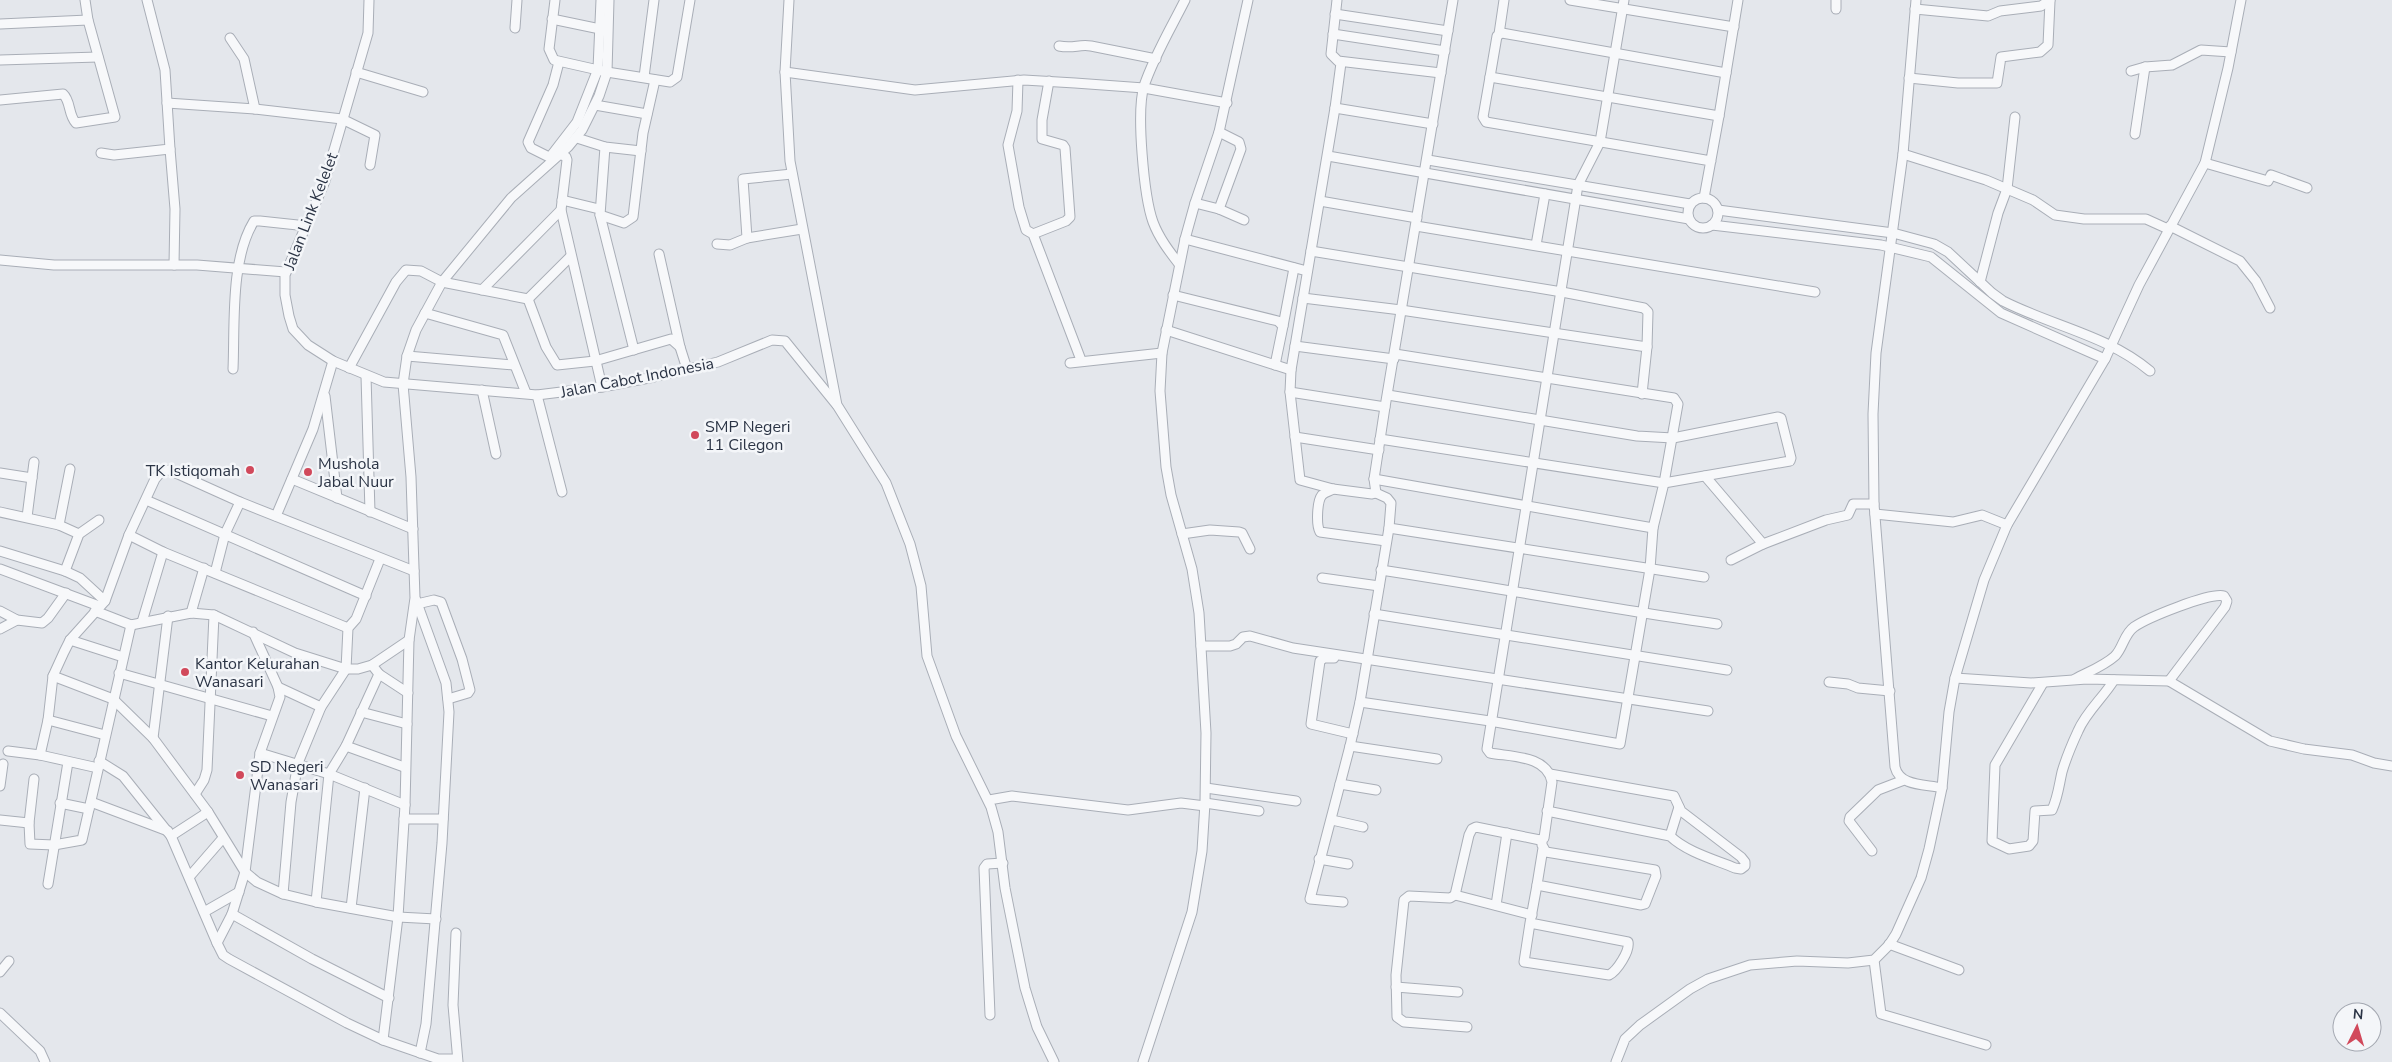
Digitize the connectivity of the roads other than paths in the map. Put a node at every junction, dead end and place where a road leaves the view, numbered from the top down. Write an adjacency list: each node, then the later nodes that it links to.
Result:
1 (85, 0): 24 (street)
2 (147, 0): 59 (street)
3 (368, 0): 45 (street, Jalan Link Kelelet)
4 (517, 0): 27 (street)
5 (555, 0): 23 (street)
6 (601, 0): 28 (street)
7 (609, 0): 44 (street)
8 (654, 0): 49 (street)
9 (690, 0): 52 (street)
10 (789, 0): 46 (street)
11 (1185, 0): 38 (street)
12 (1248, 0): 60 (street)
13 (1337, 0): 22 (street)
14 (1453, 0): 29 (street)
15 (1504, 0): 31 (street)
16 (1570, 0): 20 (street)
17 (1738, 0): 26 (street)
18 (2241, 0): 35 (street)
19 (2050, 1): 21 (street); 51 (street)
20 (1624, 5): 26 (street); 36 (street)
21 (1915, 5): 51 (street)
22 (1335, 14): 29 (street); 30 (street)
23 (552, 19): 28 (street); 40 (street)
24 (88, 20): 25 (street); 37 (street)
25 (0, 24)
26 (1734, 27): 48 (street)
27 (516, 28)
28 (600, 29): 44 (street)
29 (1448, 31): 34 (street)
30 (1333, 34): 34 (street); 41 (street)
31 (1499, 34): 36 (street); 50 (street)
32 (230, 38): 63 (street)
33 (1058, 46): 38 (street)
34 (1445, 51): 47 (street)
35 (2231, 52): 42 (street); 82 (street)
36 (1615, 53): 48 (street); 57 (street)
37 (98, 57): 39 (street); 58 (street)
38 (1156, 59): 55 (street)
39 (0, 60)
40 (559, 62): 44 (street); 79 (street)
41 (1340, 62): 47 (street); 62 (street)
42 (2145, 67): 43 (street); 70 (street)
43 (2131, 70)
44 (603, 71): 49 (street); 61 (street); 79 (street)
45 (356, 72): 56 (street); 67 (street, Jalan Link Kelelet)
46 (786, 72): 53 (street); 84 (street)
47 (1441, 73): 68 (street)
48 (1726, 73): 65 (street)
49 (644, 77): 52 (street)
50 (1490, 77): 57 (street); 72 (street)
51 (1910, 78): 77 (street)
52 (655, 80): 64 (street)
53 (1018, 80): 54 (street); 108 (street)
54 (1049, 81): 55 (street); 108 (street)
55 (1144, 88): 60 (street); 119 (street)
56 (423, 92)
57 (1609, 97): 65 (street); 72 (street)
58 (0, 100)
59 (167, 103): 63 (street); 74 (street)
60 (1226, 103): 69 (street)
61 (595, 105): 64 (street); 71 (street)
62 (1335, 108): 68 (street); 78 (street)
63 (255, 109): 67 (street)
64 (647, 114): 75 (street)
65 (1719, 116): 81 (street)
66 (2016, 117): 88 (street)
67 (342, 119): 83 (street); 104 (street, Jalan Link Kelelet)
68 (1433, 124): 80 (street)
69 (1219, 132): 94 (street); 96 (street)
70 (2135, 134)
71 (577, 138): 73 (street); 79 (street)
72 (1600, 142): 81 (street); 86 (street)
73 (605, 147): 75 (street); 99 (street)
74 (170, 149): 76 (street); 120 (street)
75 (641, 152): 99 (street)
76 (101, 154)
77 (1904, 154): 88 (street); 107 (street)
78 (1328, 156): 85 (street); 93 (street)
79 (555, 157): 91 (street); 126 (street)
80 (1428, 160): 85 (street); 86 (street)
81 (1711, 161): 90 (street)
82 (2205, 163): 87 (street); 105 (street)
83 (370, 166)
84 (792, 174): 106 (street); 109 (street)
85 (1425, 174): 89 (street); 102 (street)
86 (1578, 185): 92 (street); 95 (street)
87 (2307, 188)
88 (2007, 189): 105 (street); 127 (street)
89 (1545, 194): 92 (street); 112 (street)
90 (1704, 198): 95 (street); 98 (street)
91 (562, 200): 97 (street); 99 (street)
92 (1576, 200): 100 (street); 115 (street)
93 (1320, 201): 102 (street); 114 (street)
94 (1195, 203): 96 (street); 110 (street)
95 (1690, 204): 100 (street)
96 (1219, 209): 101 (street)
97 (561, 210): 117 (street); 128 (street)
98 (1718, 210): 103 (street); 107 (street)
99 (600, 212): 144 (street)
100 (1689, 219): 103 (street)
101 (1244, 220)
102 (1416, 222): 112 (street); 122 (street)
103 (1712, 225): 113 (street)
104 (307, 226): 121 (street); 125 (street, Jalan Link Kelelet)
105 (2169, 227): 134 (street); 140 (street)
106 (802, 229): 109 (street); 171 (street)
107 (1893, 233): 113 (street); 127 (street)
108 (1033, 234): 149 (street)
109 (747, 238): 111 (street)
110 (1185, 239): 119 (street); 123 (street)
111 (717, 244)
112 (1536, 245): 115 (street)
113 (1891, 248): 148 (street); 195 (street)
114 (1311, 250): 122 (street); 124 (street)
115 (1569, 250): 129 (street); 130 (street)
116 (658, 254): 142 (street)
117 (570, 257): 133 (street); 151 (street)
118 (0, 260): 120 (street)
119 (1179, 264): 131 (street)
120 (174, 265): 121 (street)
121 (238, 267): 125 (street); 156 (street)
122 (1410, 267): 129 (street); 135 (street)
123 (1294, 268): 124 (street); 137 (street)
124 (1307, 271): 132 (street)
125 (286, 272): 150 (street, Jalan Link Kelelet)
126 (442, 282): 128 (street); 136 (street); 155 (street)
127 (1980, 282): 140 (street)
128 (482, 290): 133 (street)
129 (1562, 292): 139 (street); 143 (street)
130 (1815, 292)
131 (1173, 295): 137 (street); 138 (street)
132 (1303, 298): 135 (street); 141 (street)
133 (528, 299): 151 (street)
134 (2270, 308)
135 (1401, 310): 139 (street); 147 (street)
136 (425, 313): 146 (street); 153 (street)
137 (1283, 326): 154 (street)
138 (1166, 330): 145 (street); 154 (street)
139 (1555, 334): 143 (street); 161 (street)
140 (2112, 345): 148 (street); 159 (street)
141 (1295, 346): 147 (street); 158 (street)
142 (680, 347): 144 (street); 157 (street)
143 (1647, 347): 168 (street)
144 (634, 350): 151 (street)
145 (1162, 353): 149 (street); 208 (street)
146 (407, 356): 153 (street); 162 (street)
147 (1395, 357): 161 (street); 170 (street)
148 (2105, 359): 202 (street)
149 (1081, 360): 152 (street)
150 (333, 361): 155 (street, Jalan Link Kelelet); 167 (street)
151 (595, 361): 163 (street)
152 (1070, 363)
153 (514, 365): 166 (street)
154 (1275, 365): 158 (street)
155 (349, 368): 160 (street, Jalan Link Kelelet)
156 (233, 369)
157 (687, 369): 163 (street, Jalan Cabot Indonesia); 171 (street, Jalan Cabot Indonesia)
158 (1291, 370): 165 (street)
159 (2150, 370)
160 (366, 376): 162 (street, Jalan Link Kelelet); 197 (street)
161 (1548, 377): 168 (street); 173 (street)
162 (403, 384): 164 (street, Jalan Cabot Indonesia); 205 (street)
163 (602, 387): 169 (street, Jalan Cabot Indonesia)
164 (482, 390): 166 (street, Jalan Cabot Indonesia); 178 (street)
165 (1290, 392): 172 (street); 174 (street)
166 (526, 393): 169 (street, Jalan Cabot Indonesia)
167 (325, 394): 185 (street); 191 (street)
168 (1642, 394): 175 (street)
169 (537, 395): 189 (street)
170 (1388, 395): 172 (street); 173 (street)
171 (837, 405): 308 (street)
172 (1385, 407): 176 (street)
173 (1540, 420): 175 (street); 180 (street)
174 (1295, 436): 177 (street); 188 (street)
175 (1673, 438): 183 (street); 187 (street)
176 (1380, 439): 177 (street); 180 (street)
177 (1379, 450): 186 (street)
178 (496, 454)
179 (34, 462): 184 (street)
180 (1534, 462): 187 (street); 194 (street)
181 (70, 469): 201 (street)
182 (0, 473): 184 (street)
183 (1704, 476): 187 (street); 211 (street)
184 (32, 478): 199 (street)
185 (292, 479): 191 (street); 198 (street)
186 (1374, 479): 190 (street); 194 (street)
187 (1664, 483): 204 (street)
188 (1333, 489): 190 (street); 210 (street)
189 (562, 492)
190 (1376, 493): 203 (street)
191 (337, 498): 197 (street)
192 (146, 500): 193 (street); 207 (street); 209 (street)
193 (240, 502): 198 (street); 207 (street)
194 (1527, 504): 204 (street); 213 (street)
195 (1874, 509): 202 (street); 211 (street); 268 (street)
196 (0, 512): 199 (street)
197 (370, 512): 205 (street)
198 (276, 516): 216 (street)
199 (27, 517): 201 (street)
200 (99, 520): 206 (street)
201 (59, 525): 206 (street)
202 (2007, 525): 260 (street)
203 (1388, 528): 210 (street); 213 (street)
204 (1653, 528): 221 (street)
205 (413, 529): 223 (street)
206 (79, 534): 222 (street)
207 (226, 534): 224 (street); 230 (street)
208 (1182, 534): 212 (street); 249 (street)
209 (129, 535): 215 (street); 232 (street)
210 (1386, 541): 220 (street)
211 (1763, 544): 217 (street)
212 (1250, 549)
213 (1518, 549): 221 (street); 228 (street)
214 (0, 551): 222 (street)
215 (163, 552): 219 (street); 240 (street)
216 (380, 559): 223 (street); 230 (street)
217 (1731, 560)
218 (0, 568): 229 (street)
219 (204, 568): 224 (street); 234 (street)
220 (1381, 570): 227 (street); 228 (street)
221 (1650, 570): 225 (street); 236 (street)
222 (64, 571): 232 (street)
223 (414, 571): 231 (street)
224 (215, 574): 243 (street)
225 (1704, 577)
226 (1322, 578): 227 (street)
227 (1378, 586): 235 (street)
228 (1512, 589): 236 (street); 246 (street)
229 (66, 593): 232 (street); 239 (street)
230 (366, 596): 243 (street)
231 (416, 601): 248 (street); 272 (street); 272 (street)
232 (100, 606): 242 (street); 247 (street)
233 (0, 612): 239 (street)
234 (191, 613): 237 (street); 238 (street)
235 (1374, 614): 246 (street); 252 (street)
236 (1642, 614): 241 (street); 250 (street)
237 (214, 615): 245 (street); 273 (street)
238 (168, 616): 240 (street); 266 (street)
239 (18, 620): 244 (street)
240 (142, 622): 242 (street)
241 (1717, 624)
242 (131, 625): 251 (street)
243 (348, 628): 254 (street)
244 (0, 629)
245 (253, 632): 254 (street); 267 (street)
246 (1505, 634): 250 (street); 259 (street)
247 (70, 640): 251 (street); 258 (street)
248 (409, 640): 253 (street); 269 (street)
249 (1201, 646): 252 (street); 304 (street)
250 (1636, 655): 255 (street); 270 (street)
251 (123, 657): 256 (street)
252 (1366, 661): 259 (street); 274 (street); 282 (street)
253 (372, 665): 254 (street); 257 (street)
254 (346, 669): 275 (street)
255 (1727, 670)
256 (119, 673): 266 (street); 271 (street)
257 (379, 674): 269 (street); 277 (street)
258 (53, 676): 271 (street); 279 (street)
259 (1498, 678): 270 (street); 280 (street)
260 (1956, 678): 265 (street); 305 (street)
261 (2073, 680): 262 (street); 263 (street); 265 (street)
262 (2114, 680): 263 (street); 265 (street)
263 (2169, 681): 295 (street)
264 (1829, 682): 268 (street)
265 (2043, 683)
266 (161, 686): 273 (street); 284 (street)
267 (278, 687): 275 (street); 278 (street)
268 (1890, 691): 300 (street)
269 (408, 693): 281 (street)
270 (1628, 697): 276 (street); 280 (street)
271 (113, 699): 283 (street); 284 (street)
272 (448, 699): 319 (street)
273 (210, 700): 278 (street); 307 (street)
274 (1360, 702): 280 (street); 282 (street)
275 (322, 707): 292 (street)
276 (1708, 711)
277 (361, 712): 281 (street); 285 (street)
278 (272, 716): 288 (street)
279 (48, 720): 283 (street); 289 (street)
280 (1490, 721): 298 (street)
281 (407, 724): 296 (street)
282 (1353, 734): 286 (street)
283 (105, 735): 294 (street)
284 (154, 738): 307 (street)
285 (346, 746): 296 (street); 297 (street)
286 (1350, 746): 290 (street); 301 (street)
287 (8, 751): 289 (street)
288 (260, 753): 292 (street); 334 (street)
289 (40, 755): 291 (street)
290 (1437, 759)
291 (68, 762): 294 (street); 310 (street)
292 (298, 763): 297 (street); 339 (street)
293 (3, 764): 302 (street)
294 (98, 764): 311 (street); 325 (street)
295 (2392, 766)
296 (404, 767): 312 (street)
297 (329, 774): 303 (street); 341 (street)
298 (1550, 774): 314 (street); 316 (street)
299 (34, 779): 322 (street)
300 (1904, 780): 305 (street); 330 (street)
301 (1340, 784): 306 (street); 321 (street)
302 (0, 786)
303 (365, 788): 312 (street); 344 (street)
304 (1206, 788): 309 (street); 313 (street)
305 (1942, 788): 352 (street)
306 (1376, 790)
307 (195, 794): 317 (street)
308 (989, 800): 313 (street); 332 (street)
309 (1296, 801)
310 (60, 803): 311 (street); 329 (street)
311 (90, 805): 325 (street); 329 (street)
312 (405, 805): 318 (street)
313 (1205, 805): 315 (street); 369 (street)
314 (1679, 807): 326 (street); 326 (street)
315 (1259, 811)
316 (1547, 811): 326 (street); 328 (street)
317 (208, 812): 325 (street); 327 (street)
318 (404, 819): 319 (street); 347 (street)
319 (443, 819): 348 (street)
320 (0, 820): 322 (street)
321 (1332, 820): 323 (street); 331 (street)
322 (28, 823): 329 (street)
323 (1363, 827)
324 (1507, 833): 328 (street); 340 (street); 343 (street)
325 (170, 834): 335 (street)
326 (1670, 836)
327 (223, 838): 334 (street); 335 (street)
328 (1542, 844): 337 (street); 337 (street)
329 (54, 845): 336 (street)
330 (1872, 851)
331 (1319, 859): 333 (street); 342 (street)
332 (1003, 863): 361 (street); 368 (street)
333 (1348, 864)
334 (245, 872): 338 (street); 339 (street)
335 (190, 876): 345 (street)
336 (48, 884)
337 (1537, 885): 349 (street)
338 (239, 892): 345 (street); 346 (street)
339 (283, 894): 341 (street)
340 (1455, 894): 343 (street); 357 (street)
341 (316, 902): 344 (street)
342 (1343, 902)
343 (1496, 905): 349 (street)
344 (350, 908): 347 (street)
345 (204, 912): 351 (street)
346 (232, 914): 351 (street); 359 (street)
347 (398, 917): 348 (street); 359 (street)
348 (436, 919): 365 (street)
349 (1531, 919): 349 (street)
350 (456, 933): 366 (street)
351 (217, 944): 363 (street)
352 (1889, 944): 353 (street); 355 (street)
353 (1874, 960): 364 (street); 370 (street)
354 (8, 961): 356 (street)
355 (1959, 970)
356 (0, 972)
357 (1396, 986): 358 (street); 362 (street)
358 (1458, 992)
359 (389, 998): 363 (street)
360 (0, 1013): 367 (street)
361 (990, 1015)
362 (1466, 1027)
363 (383, 1040): 365 (street)
364 (1986, 1045)
365 (420, 1054): 366 (street)
366 (457, 1060)
367 (45, 1062)
368 (1054, 1062)
369 (1143, 1062)
370 (1616, 1062)

